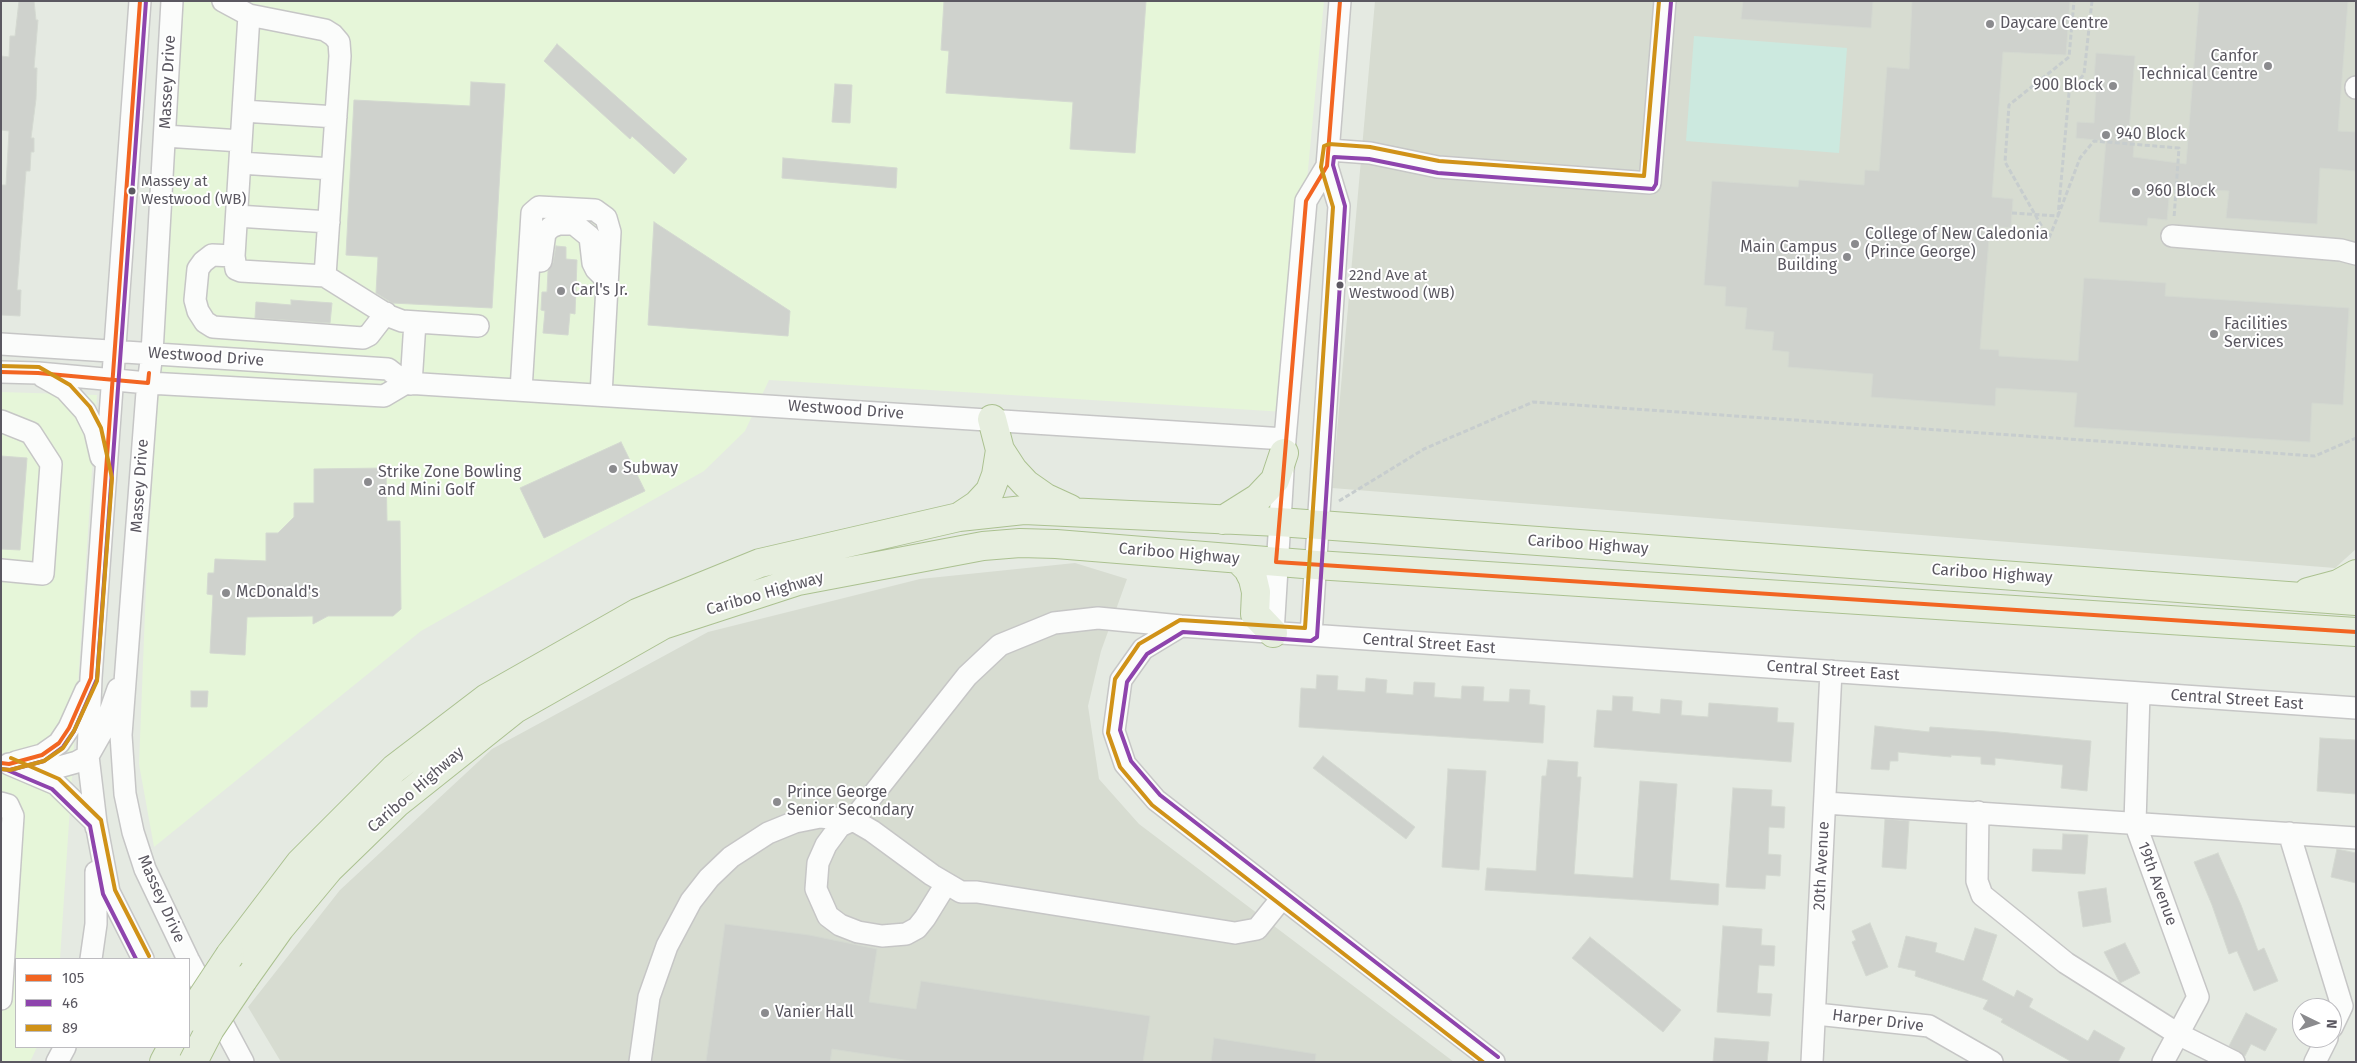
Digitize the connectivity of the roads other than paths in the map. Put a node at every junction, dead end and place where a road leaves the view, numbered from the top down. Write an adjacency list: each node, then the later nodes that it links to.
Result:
1 (140, 1): 24 (street, Massey Drive)
2 (172, 1): 9 (street, Massey Drive)
3 (223, 1): 6 (street)
4 (1340, 1): 11 (street)
5 (1666, 1): 11 (street)
6 (249, 15): 7 (street); 8 (street)
7 (243, 111): 8 (street); 10 (street)
8 (336, 117): 13 (street)
9 (164, 136): 10 (street); 25 (street, Massey Drive)
10 (241, 141): 12 (street)
11 (1328, 158): 35 (street); 42 (street)
12 (240, 163): 13 (street); 14 (street)
13 (332, 169): 15 (street)
14 (237, 216): 15 (street); 18 (street)
15 (329, 222): 19 (street)
16 (2172, 236): 17 (street)
17 (2356, 254)
18 (234, 256): 19 (street); 20 (street)
19 (325, 276): 20 (street)
20 (386, 314): 21 (street)
21 (415, 322): 22 (street); 30 (street)
22 (478, 326)
23 (1, 344): 24 (street, Westwood Drive)
24 (116, 350): 25 (street, Westwood Drive); 28 (street, Massey Drive)
25 (152, 353): 29 (street, Massey Drive); 30 (street, Westwood Drive)
26 (1, 372): 27 (street, Westwood Drive)
27 (38, 373): 28 (street, Westwood Drive); 37 (street)
28 (113, 380): 29 (street, Westwood Drive); 37 (street, Massey Drive)
29 (148, 383): 30 (street, Westwood Drive); 54 (street, Massey Drive)
30 (409, 383): 31 (street, Westwood Drive)
31 (521, 390): 32 (street, Westwood Drive); 32 (street)
32 (601, 395): 33 (street, Westwood Drive)
33 (992, 419): 35 (street, Westwood Drive); 36 (highway)
34 (1, 421): 46 (street)
35 (1285, 446): 40 (highway); 41 (street)
36 (1000, 450): 38 (highway); 39 (highway)
37 (106, 478): 56 (street, Massey Drive)
38 (1077, 512): 39 (highway, Cariboo Highway); 40 (highway, Cariboo Highway)
39 (959, 517): 80 (highway, Cariboo Highway, bridge)
40 (1223, 520): 41 (highway, Cariboo Highway)
41 (1279, 522): 42 (highway, Cariboo Highway); 44 (street)
42 (1319, 525): 45 (street); 48 (highway, Cariboo Highway)
43 (1238, 559): 44 (highway, Cariboo Highway); 52 (highway); 88 (highway, Cariboo Highway, bridge)
44 (1276, 562): 45 (highway, Cariboo Highway); 52 (street)
45 (1316, 565): 51 (highway, Cariboo Highway); 53 (street)
46 (1, 570)
47 (2356, 574): 48 (highway)
48 (2289, 596): 49 (highway, Cariboo Highway)
49 (2356, 601)
50 (1181, 626): 52 (street, Central Street East); 64 (street, Central Street East); 70 (street)
51 (2354, 631)
52 (1273, 633): 53 (street, Central Street East)
53 (1310, 635): 55 (street, Central Street East)
54 (127, 663): 59 (street); 74 (street, Massey Drive)
55 (1831, 671): 57 (street, Central Street East); 62 (street, 20th Avenue)
56 (91, 678): 59 (street, Massey Drive); 60 (street)
57 (2139, 693): 58 (street, Central Street East); 66 (street, 19th Avenue)
58 (2356, 708)
59 (88, 756): 60 (street); 65 (street, Massey Drive)
60 (5, 764): 65 (street)
61 (1, 803): 71 (street)
62 (1825, 803): 63 (street); 79 (street, 20th Avenue)
63 (1978, 812): 66 (street); 81 (street)
64 (853, 820): 69 (street); 69 (street); 91 (street)
65 (96, 823): 72 (street); 73 (street, Massey Drive)
66 (2135, 823): 67 (street); 81 (street, 19th Avenue)
67 (2289, 833): 68 (street); 77 (street)
68 (2356, 838)
69 (946, 884): 70 (street)
70 (1282, 898): 92 (street)
71 (3, 937): 78 (street)
72 (91, 958)
73 (142, 958)
74 (187, 958)
75 (190, 967): 76 (street, Massey Drive)
76 (195, 983): 90 (street, Massey Drive)
77 (2340, 998)
78 (1, 999)
79 (1816, 1014): 93 (street, 20th Avenue); 94 (street, Harper Drive)
80 (190, 1015)
81 (2178, 1034): 95 (street, 19th Avenue); 96 (street)
82 (190, 1043): 89 (street)
83 (64, 1048): 86 (street)
84 (171, 1048): 87 (highway)
85 (2322, 1048): 97 (street)
86 (57, 1062)
87 (164, 1062)
88 (193, 1062)
89 (200, 1062)
90 (243, 1062)
91 (640, 1062)
92 (1494, 1062)
93 (1812, 1062)
94 (1992, 1062)
95 (2163, 1062)
96 (2234, 1062)
97 (2315, 1062)

